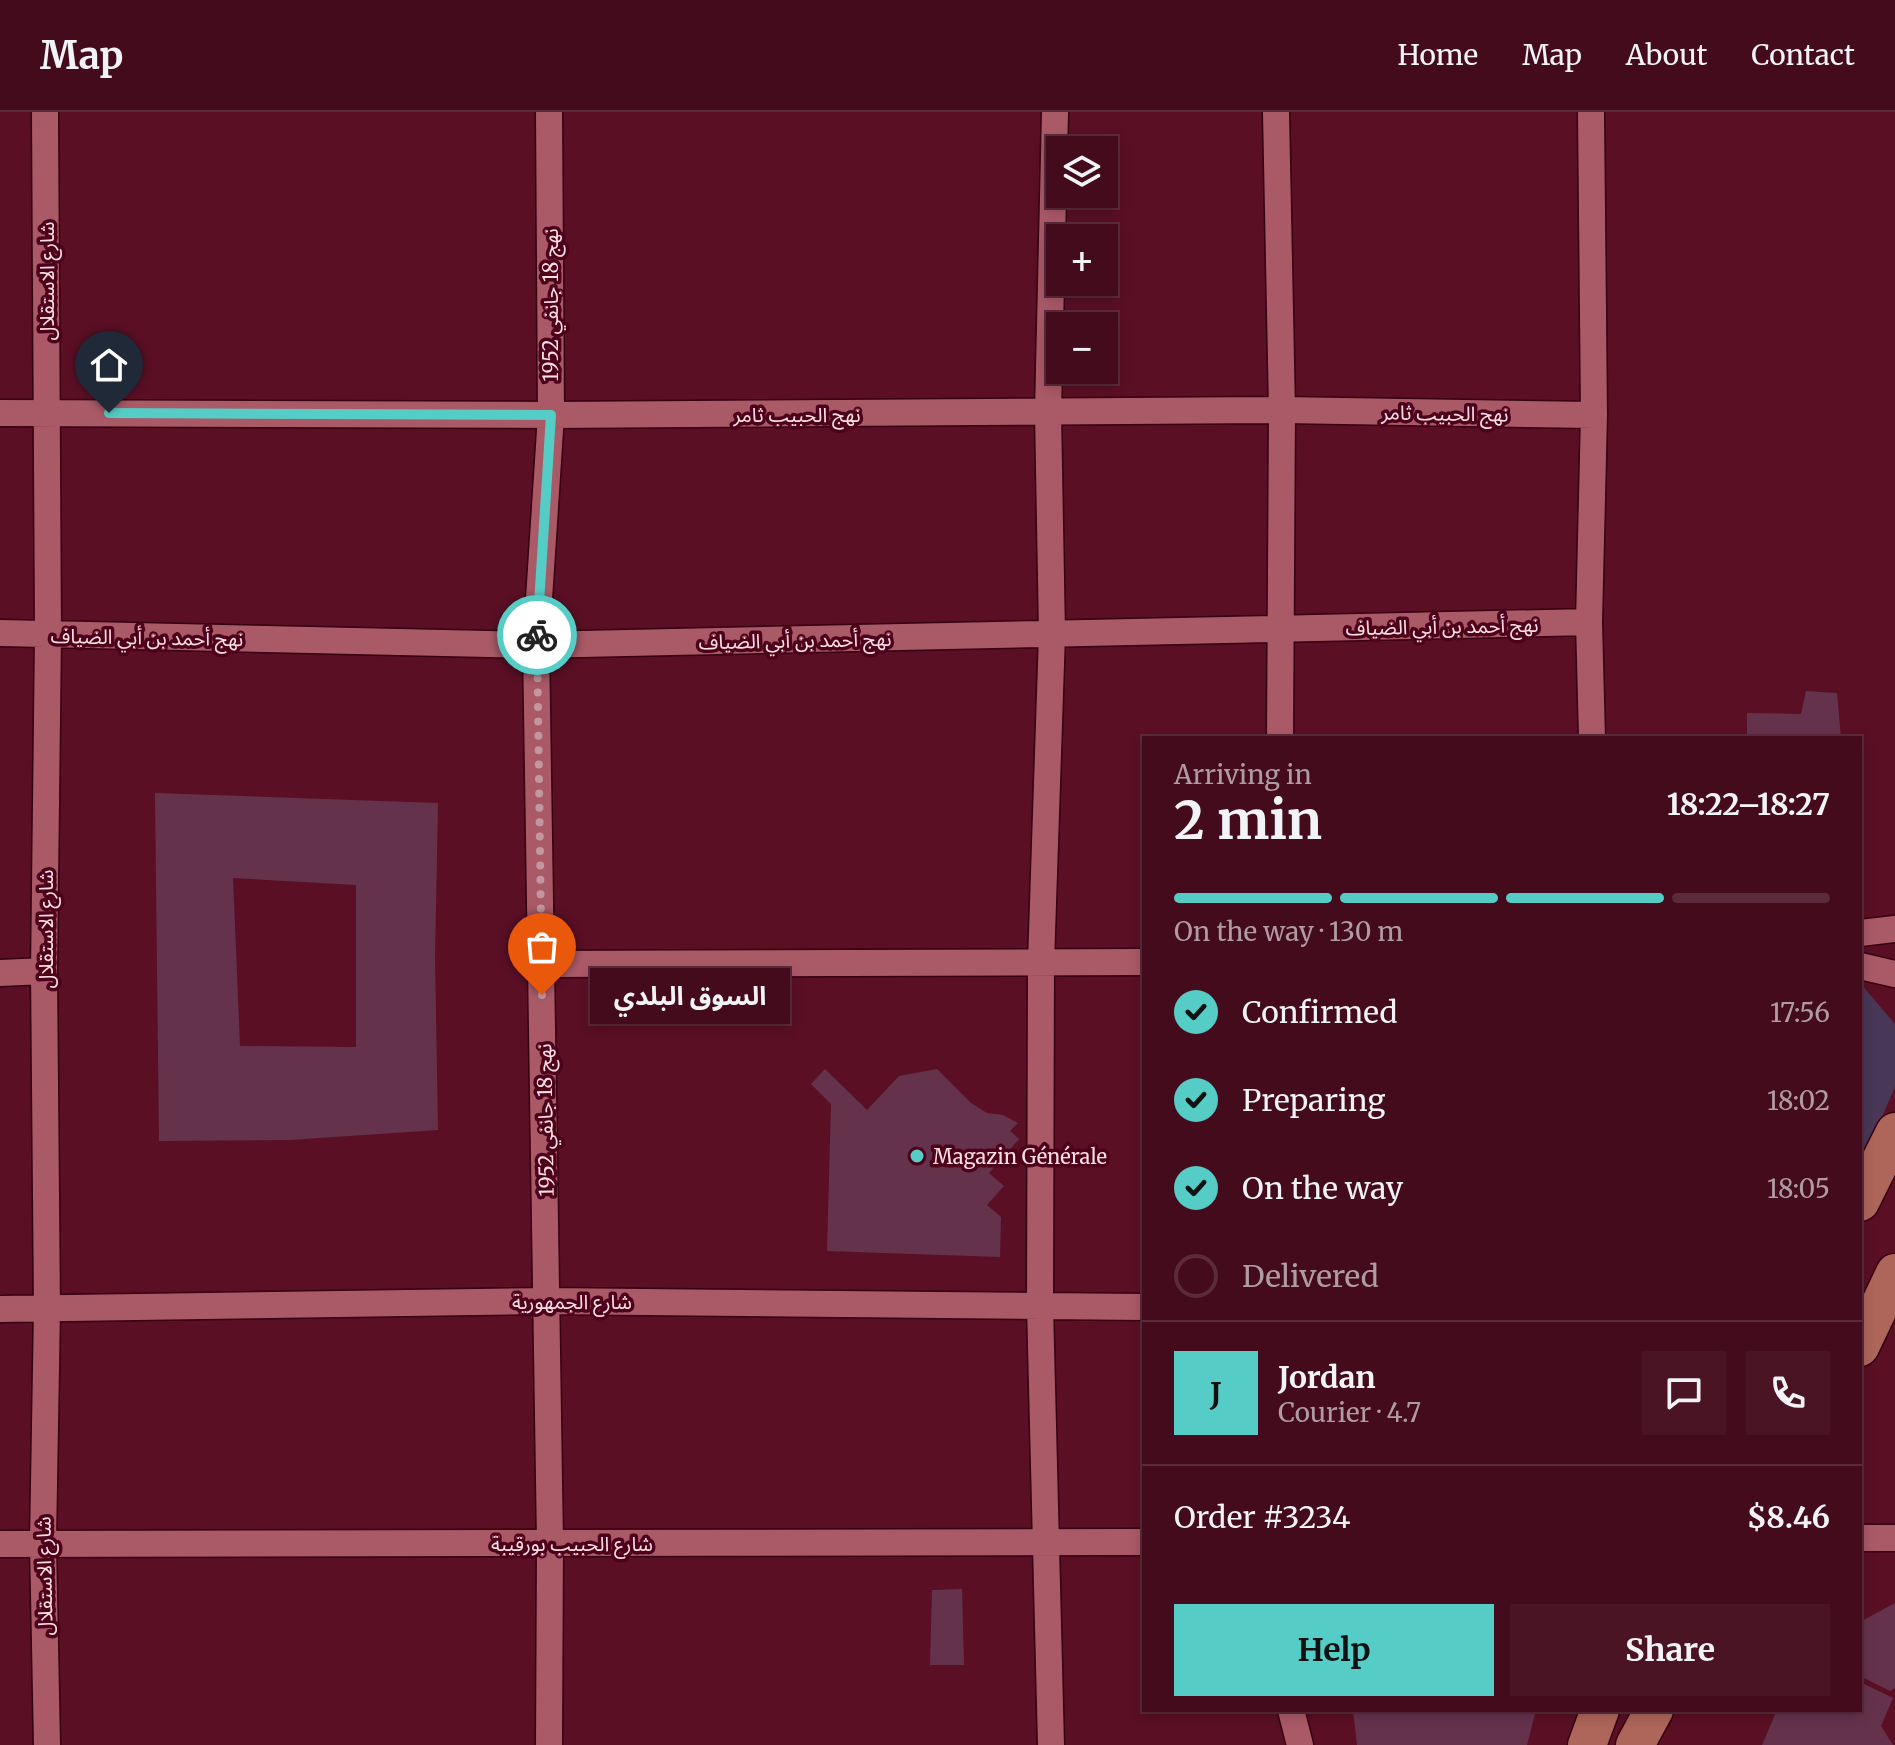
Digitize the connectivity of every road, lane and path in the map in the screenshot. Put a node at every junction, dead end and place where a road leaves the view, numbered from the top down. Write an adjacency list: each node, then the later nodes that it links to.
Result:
1 (45, 112): 9 (street, شارع الاستقلال)
2 (549, 112): 10 (street, نهج 18 جانفي 1952)
3 (1055, 112): 7 (street)
4 (1276, 112): 6 (street)
5 (1591, 112): 11 (street)
6 (1282, 410): 7 (street, نهج الحبيب ثامر); 11 (street, نهج الحبيب ثامر); 13 (street)
7 (1048, 412): 10 (street, نهج الحبيب ثامر); 16 (street)
8 (0, 413): 9 (street, نهج الحبيب ثامر)
9 (46, 413): 10 (street, نهج الحبيب ثامر); 15 (street, شارع الاستقلال)
10 (551, 415): 17 (street, نهج 18 جانفي 1952)
11 (1594, 415): 12 (street)
12 (1589, 622): 13 (street, نهج أحمد بن أبي الضياف); 19 (street)
13 (1280, 630): 16 (street, نهج أحمد بن أبي الضياف); 18 (street)
14 (0, 633): 15 (street, نهج أحمد بن أبي الضياف)
15 (48, 634): 17 (street, نهج أحمد بن أبي الضياف); 26 (street, شارع الاستقلال)
16 (1052, 634): 17 (street, نهج أحمد بن أبي الضياف); 23 (street)
17 (536, 645): 24 (street, نهج 18 جانفي 1952)
18 (1280, 736)
19 (1592, 736)
20 (1895, 929): 21 (street)
21 (1862, 933)
22 (1142, 962): 23 (street)
23 (1041, 963): 24 (street); 33 (street)
24 (542, 964): 32 (street, نهج 18 جانفي 1952)
25 (1862, 966): 28 (street)
26 (44, 971): 27 (street); 36 (street, شارع الاستقلال)
27 (0, 973)
28 (1895, 974)
29 (1895, 1132): 30 (main road)
30 (1862, 1198)
31 (1895, 1273): 37 (main road)
32 (548, 1301): 33 (street, شارع الجمهورية); 36 (street, شارع الجمهورية); 42 (street, نهج 18 جانفي 1952)
33 (1040, 1306): 34 (street, شارع الجمهورية); 43 (street)
34 (1142, 1307)
35 (0, 1309): 36 (street, شارع الجمهورية)
36 (47, 1309): 41 (street, شارع الاستقلال)
37 (1862, 1343)
38 (1862, 1538): 39 (street)
39 (1895, 1538)
40 (1142, 1542): 43 (street, شارع الحبيب بورقيبة)
41 (43, 1543): 42 (street, شارع الحبيب بورقيبة); 44 (street, شارع الحبيب بورقيبة); 48 (street, شارع الاستقلال)
42 (550, 1543): 43 (street, شارع الحبيب بورقيبة); 49 (street, نهج 18 جانفي 1952)
43 (1047, 1543): 50 (street)
44 (0, 1544)
45 (1292, 1712): 51 (street)
46 (1599, 1712): 52 (main road)
47 (1653, 1712): 53 (main road)
48 (47, 1745)
49 (549, 1745)
50 (1051, 1745)
51 (1300, 1745)
52 (1587, 1745)
53 (1635, 1745)

